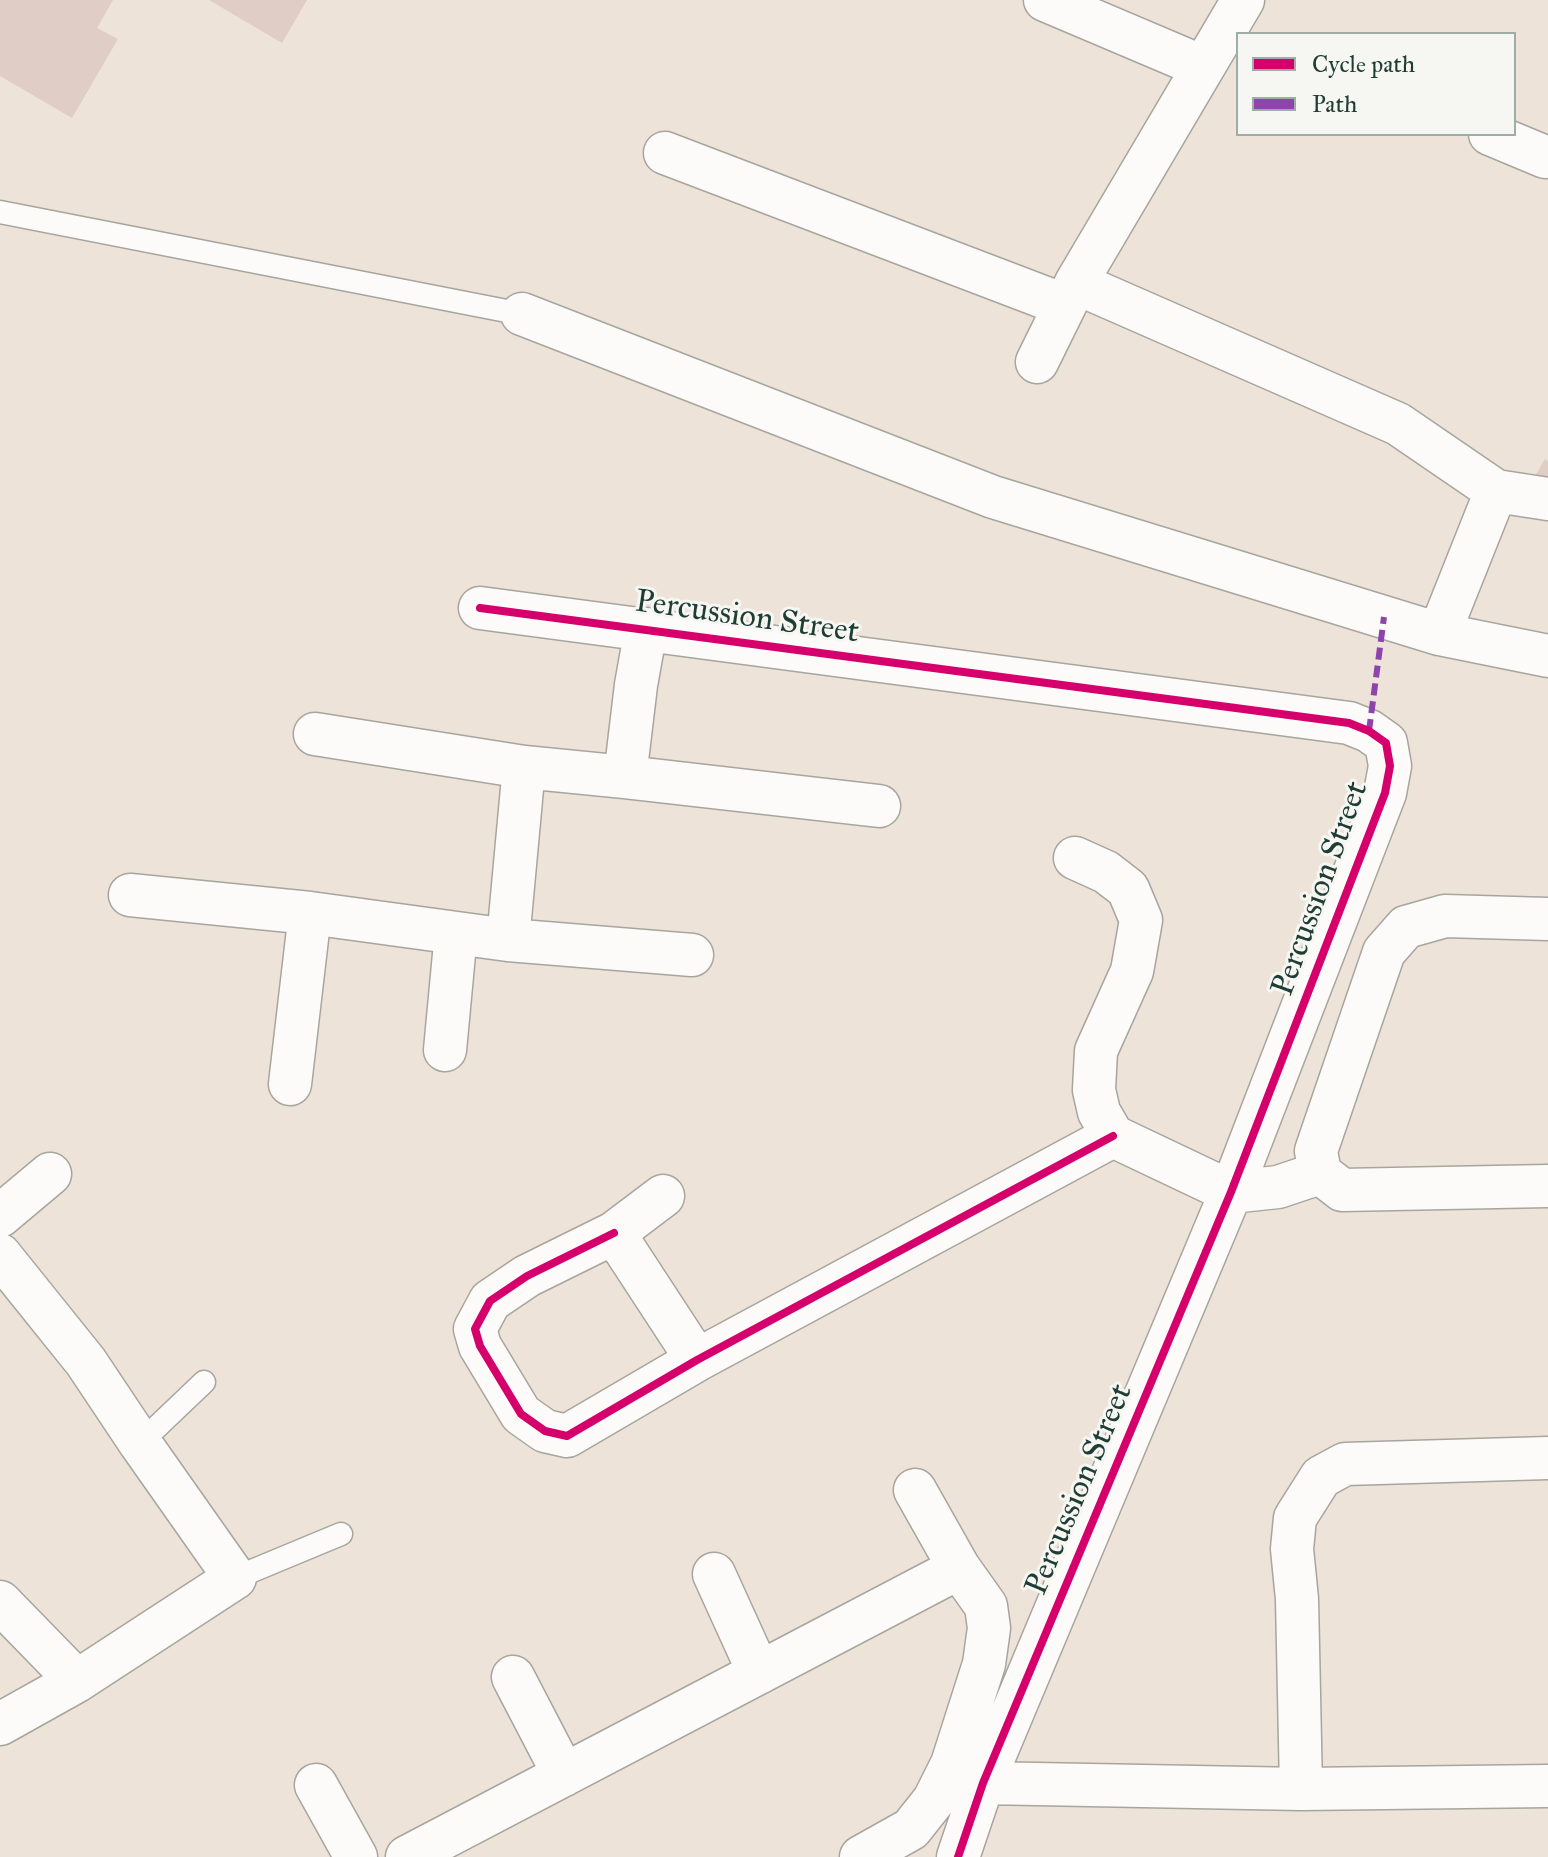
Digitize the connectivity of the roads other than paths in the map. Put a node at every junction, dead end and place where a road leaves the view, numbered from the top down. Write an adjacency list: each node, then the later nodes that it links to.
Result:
1 (1045, 0): 3 (street)
2 (1242, 19): 3 (street)
3 (1203, 67): 8 (street)
4 (1495, 136): 6 (street)
5 (665, 153): 8 (street)
6 (1545, 157)
7 (0, 212): 9 (lane)
8 (1070, 294): 10 (street); 11 (street)
9 (522, 314): 15 (street)
10 (1037, 362)
11 (1496, 491): 12 (street); 15 (street)
12 (1548, 499)
13 (480, 608): 14 (street, Percussion Street)
14 (646, 629): 19 (street); 34 (street, Percussion Street)
15 (1439, 634): 16 (street)
16 (1548, 656)
17 (315, 734): 18 (street)
18 (524, 767): 19 (street); 26 (street)
19 (625, 777): 20 (street)
20 (879, 806)
21 (1075, 858): 30 (street)
22 (130, 895): 23 (street)
23 (310, 913): 25 (street); 29 (street)
24 (1548, 919): 31 (street)
25 (456, 933): 26 (street); 28 (street)
26 (508, 940): 27 (street)
27 (692, 955)
28 (445, 1050)
29 (290, 1084)
30 (1113, 1136): 34 (street); 39 (street)
31 (1320, 1173): 33 (street); 34 (street)
32 (50, 1174): 36 (street)
33 (1548, 1186)
34 (1231, 1192): 54 (street, Percussion Street)
35 (663, 1196): 37 (street)
36 (0, 1216)
37 (614, 1233): 39 (street); 39 (street)
38 (0, 1255): 41 (street)
39 (697, 1360)
40 (204, 1382): 41 (lane)
41 (140, 1443): 47 (street)
42 (1548, 1458): 57 (street)
43 (915, 1490): 45 (street)
44 (341, 1534): 47 (lane)
45 (959, 1568): 49 (street); 60 (street)
46 (714, 1574): 49 (street)
47 (235, 1578): 51 (street)
48 (0, 1602): 51 (street)
49 (759, 1673): 53 (street)
50 (513, 1677): 53 (street)
51 (77, 1681): 52 (street)
52 (0, 1724)
53 (564, 1775): 59 (street)
54 (983, 1783): 57 (street); 61 (street, Percussion Street)
55 (316, 1785): 58 (street)
56 (1548, 1786): 57 (street)
57 (1301, 1789)
58 (356, 1857)
59 (407, 1857)
60 (861, 1857)
61 (958, 1857)

